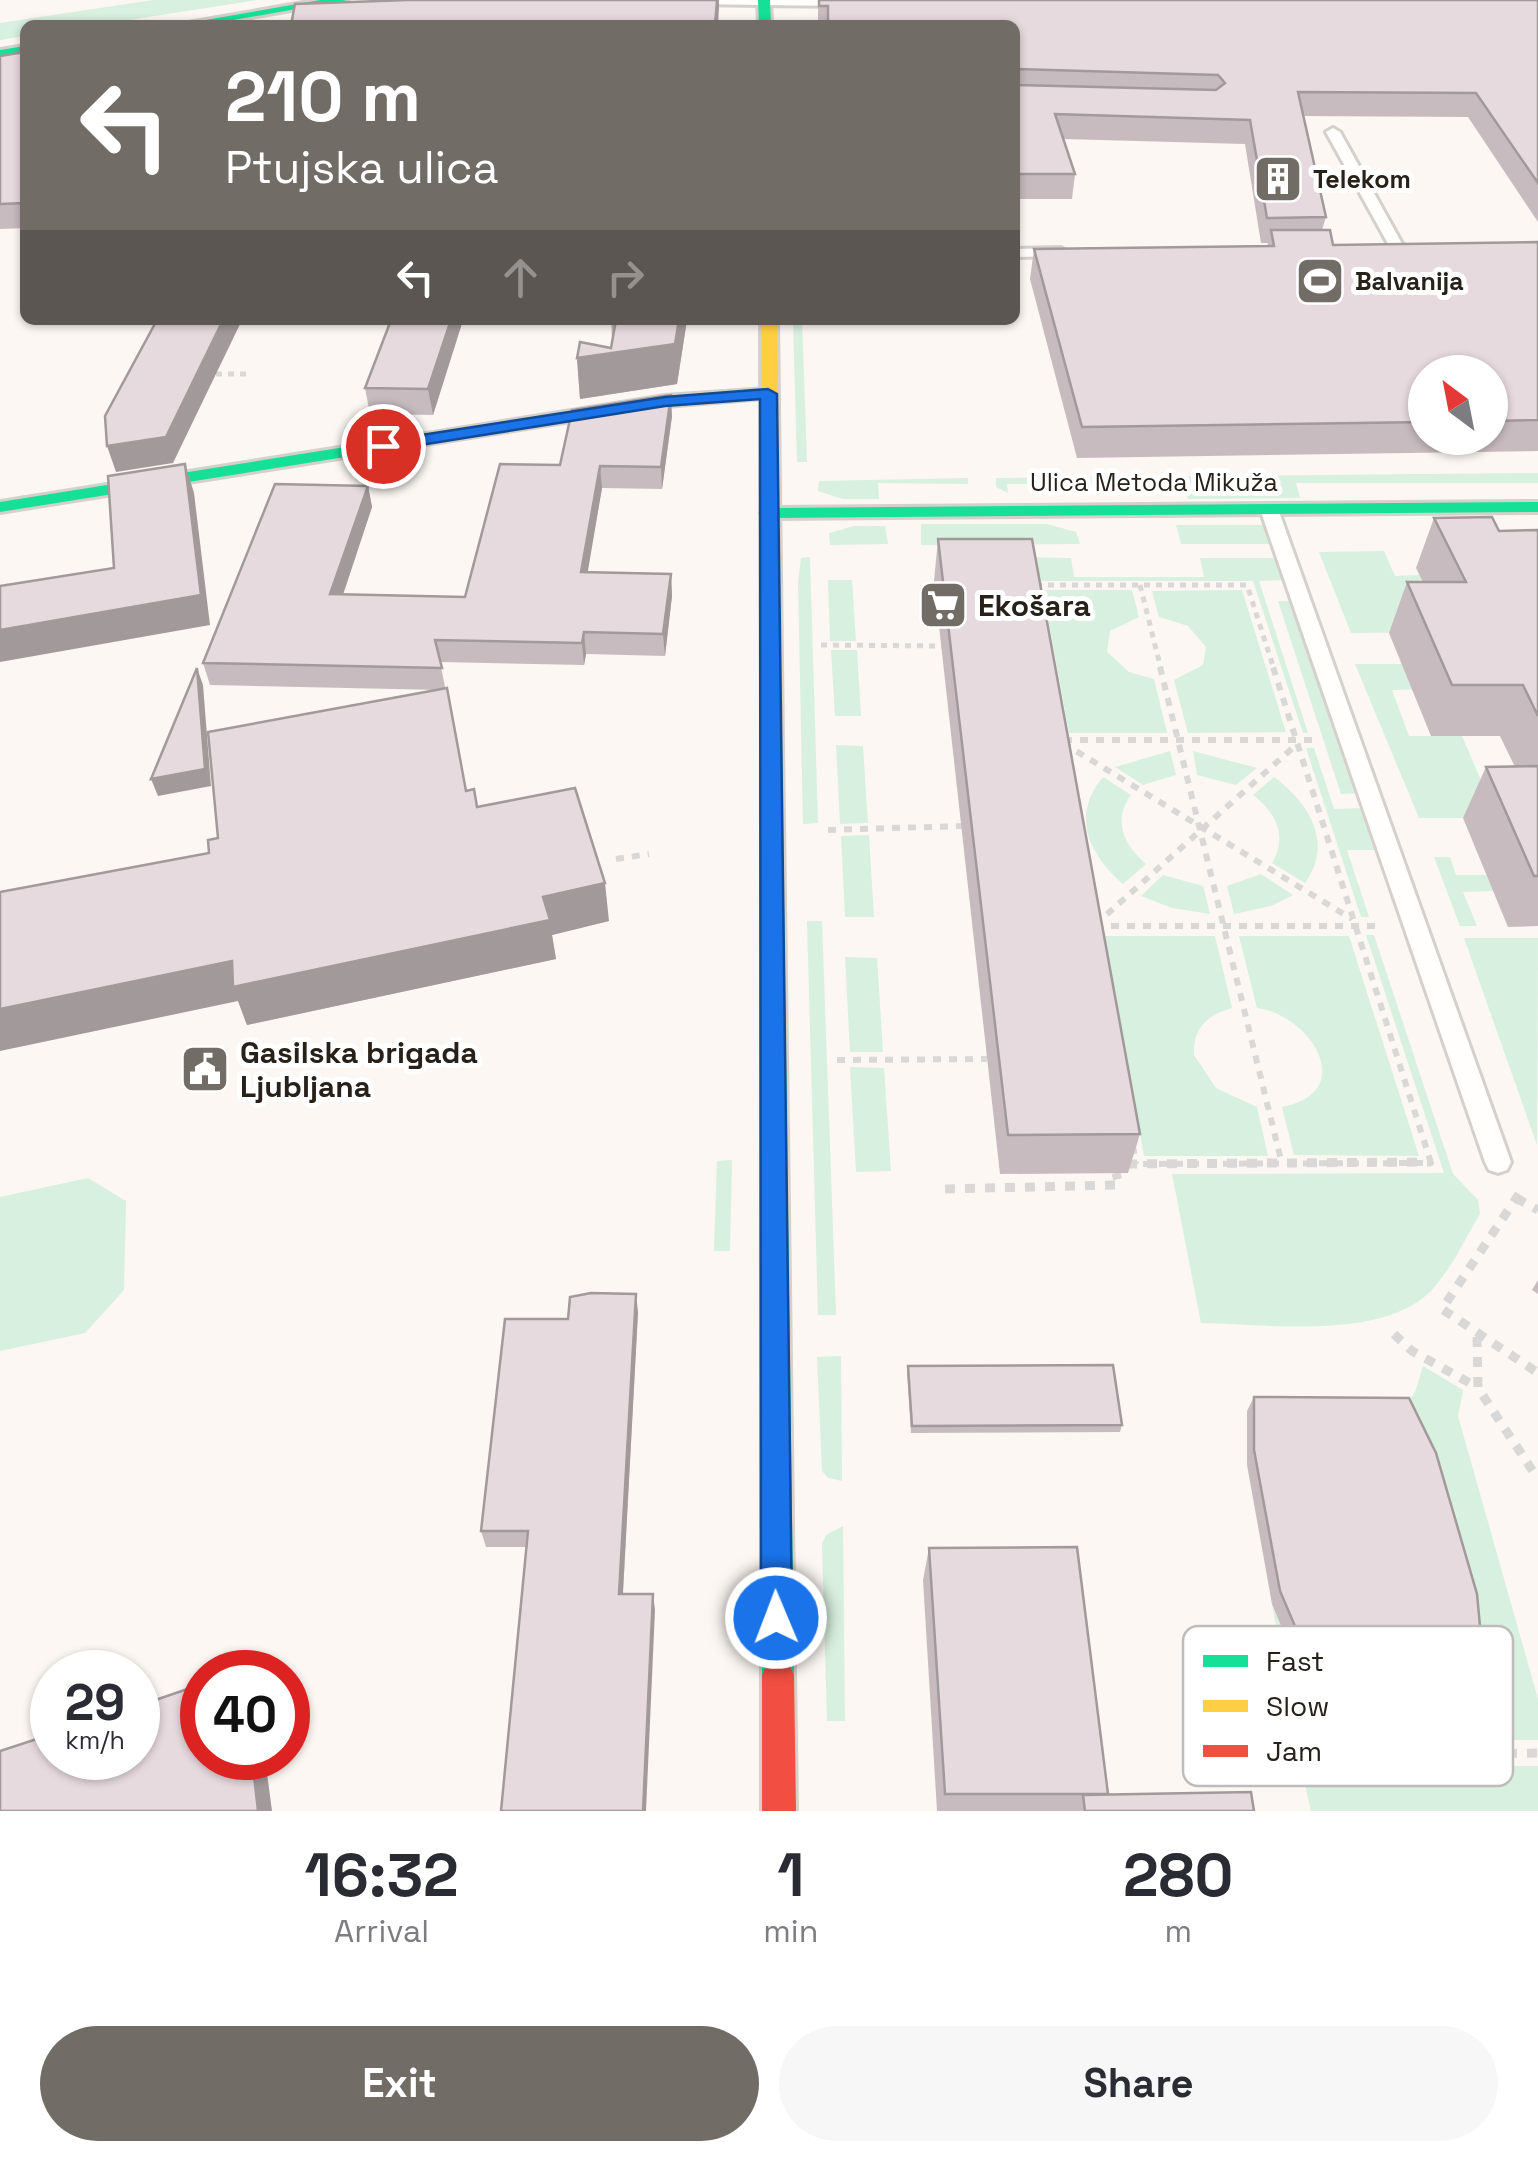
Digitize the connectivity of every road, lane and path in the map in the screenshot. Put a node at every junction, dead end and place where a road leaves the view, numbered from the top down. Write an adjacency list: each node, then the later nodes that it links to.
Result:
1 (342, 0): 5 (street)
2 (674, 2): 4 (lane)
3 (855, 3): 4 (lane)
4 (765, 9)
5 (215, 20)
6 (1334, 132): 8 (lane)
7 (1379, 249): 8 (lane)
8 (1398, 249): 9 (lane)
9 (1418, 249)
10 (1020, 252): 11 (lane)
11 (1072, 252)
12 (769, 325): 15 (street)
13 (216, 374): 14 (path)
14 (252, 374)
15 (768, 394): 16 (street); 19 (street)
16 (0, 507)
17 (1538, 507): 18 (street, Ulica Metoda Mikuža)
18 (1268, 509): 19 (street, Ulica Metoda Mikuža); 43 (lane)
19 (770, 512): 57 (street)
20 (1140, 585): 21 (path); 26 (path); 27 (path)
21 (1036, 604)
22 (821, 646): 23 (path)
23 (942, 646)
24 (1058, 740): 26 (path); 28 (path); 30 (path)
25 (1316, 740): 27 (path)
26 (1179, 741): 27 (path); 30 (path)
27 (1297, 742): 30 (path); 35 (path)
28 (1062, 759)
29 (962, 826): 31 (path)
30 (1200, 829): 35 (path); 36 (path); 37 (path)
31 (828, 830)
32 (649, 854): 33 (path)
33 (616, 860)
34 (1090, 907): 36 (path)
35 (1354, 923): 37 (path); 38 (path); 44 (path)
36 (1094, 926): 37 (path); 39 (path)
37 (1224, 926): 44 (path)
38 (1377, 926)
39 (1097, 944)
40 (988, 1059): 41 (path)
41 (837, 1060)
42 (1130, 1127): 44 (path)
43 (1498, 1162)
44 (1282, 1164)
45 (1116, 1174): 47 (path)
46 (1524, 1187): 48 (path)
47 (946, 1189)
48 (1516, 1198): 49 (path); 51 (path)
49 (1538, 1210)
50 (1394, 1334): 53 (path)
51 (1477, 1336): 52 (path); 53 (path)
52 (1538, 1373)
53 (1478, 1388): 54 (path)
54 (1538, 1479)
55 (1513, 1753): 56 (path)
56 (1538, 1753)
57 (779, 1811)

